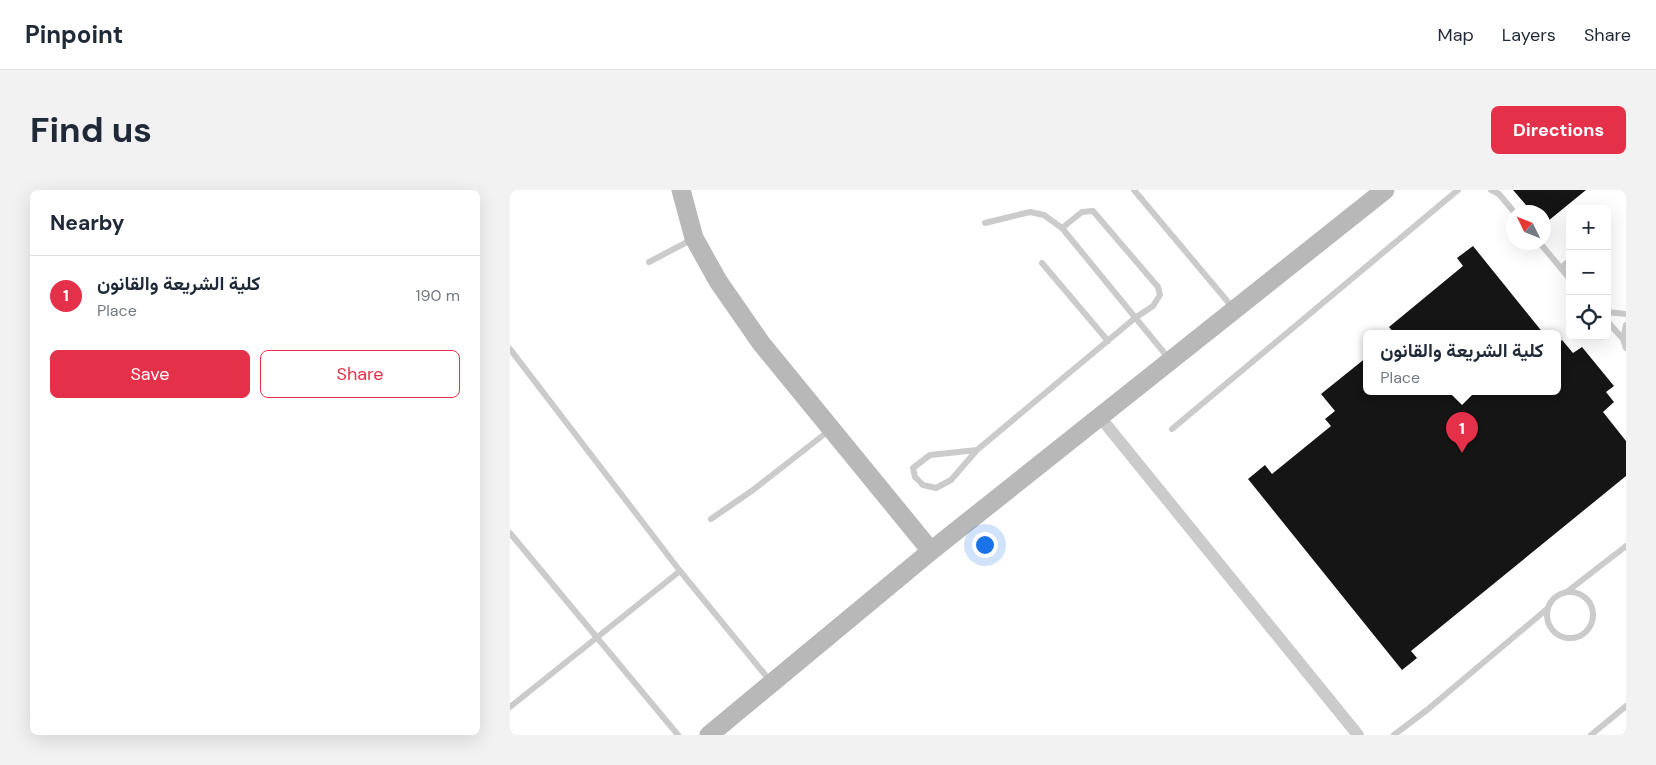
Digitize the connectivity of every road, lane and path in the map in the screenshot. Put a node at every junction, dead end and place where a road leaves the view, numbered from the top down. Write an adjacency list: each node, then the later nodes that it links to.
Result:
1 (681, 190): 9 (street)
2 (1134, 190): 16 (lane)
3 (1385, 190): 16 (street)
4 (1458, 190): 29 (lane)
5 (1491, 190): 6 (lane)
6 (1508, 205)
7 (985, 223): 8 (lane)
8 (1062, 228): 19 (lane); 19 (lane)
9 (694, 238): 11 (lane); 28 (street)
10 (1545, 250): 14 (lane)
11 (649, 262)
12 (1042, 263): 23 (lane)
13 (1566, 263): 14 (lane)
14 (1560, 268): 15 (lane)
15 (1566, 275)
16 (1235, 310): 26 (street)
17 (1611, 312): 18 (lane)
18 (1626, 314)
19 (1135, 318): 23 (lane); 26 (lane)
20 (1611, 325): 22 (lane)
21 (1626, 326): 22 (lane)
22 (1623, 338): 24 (lane)
23 (1108, 341): 30 (lane)
24 (1626, 348)
25 (510, 349): 35 (lane)
26 (1171, 360): 27 (street)
27 (1100, 417): 34 (street); 44 (street)
28 (832, 428): 31 (lane); 34 (street)
29 (1172, 429)
30 (977, 450): 30 (lane)
31 (711, 519)
32 (510, 533): 38 (lane)
33 (1626, 546): 36 (lane)
34 (931, 551): 39 (street)
35 (680, 571): 38 (lane); 39 (lane)
36 (1568, 591): 37 (lane); 37 (lane)
37 (1547, 609): 45 (lane)
38 (597, 638): 41 (lane); 42 (lane)
39 (772, 683): 43 (street)
40 (1626, 706): 46 (lane)
41 (510, 707)
42 (678, 735)
43 (709, 735)
44 (1358, 735)
45 (1394, 735)
46 (1591, 735)

